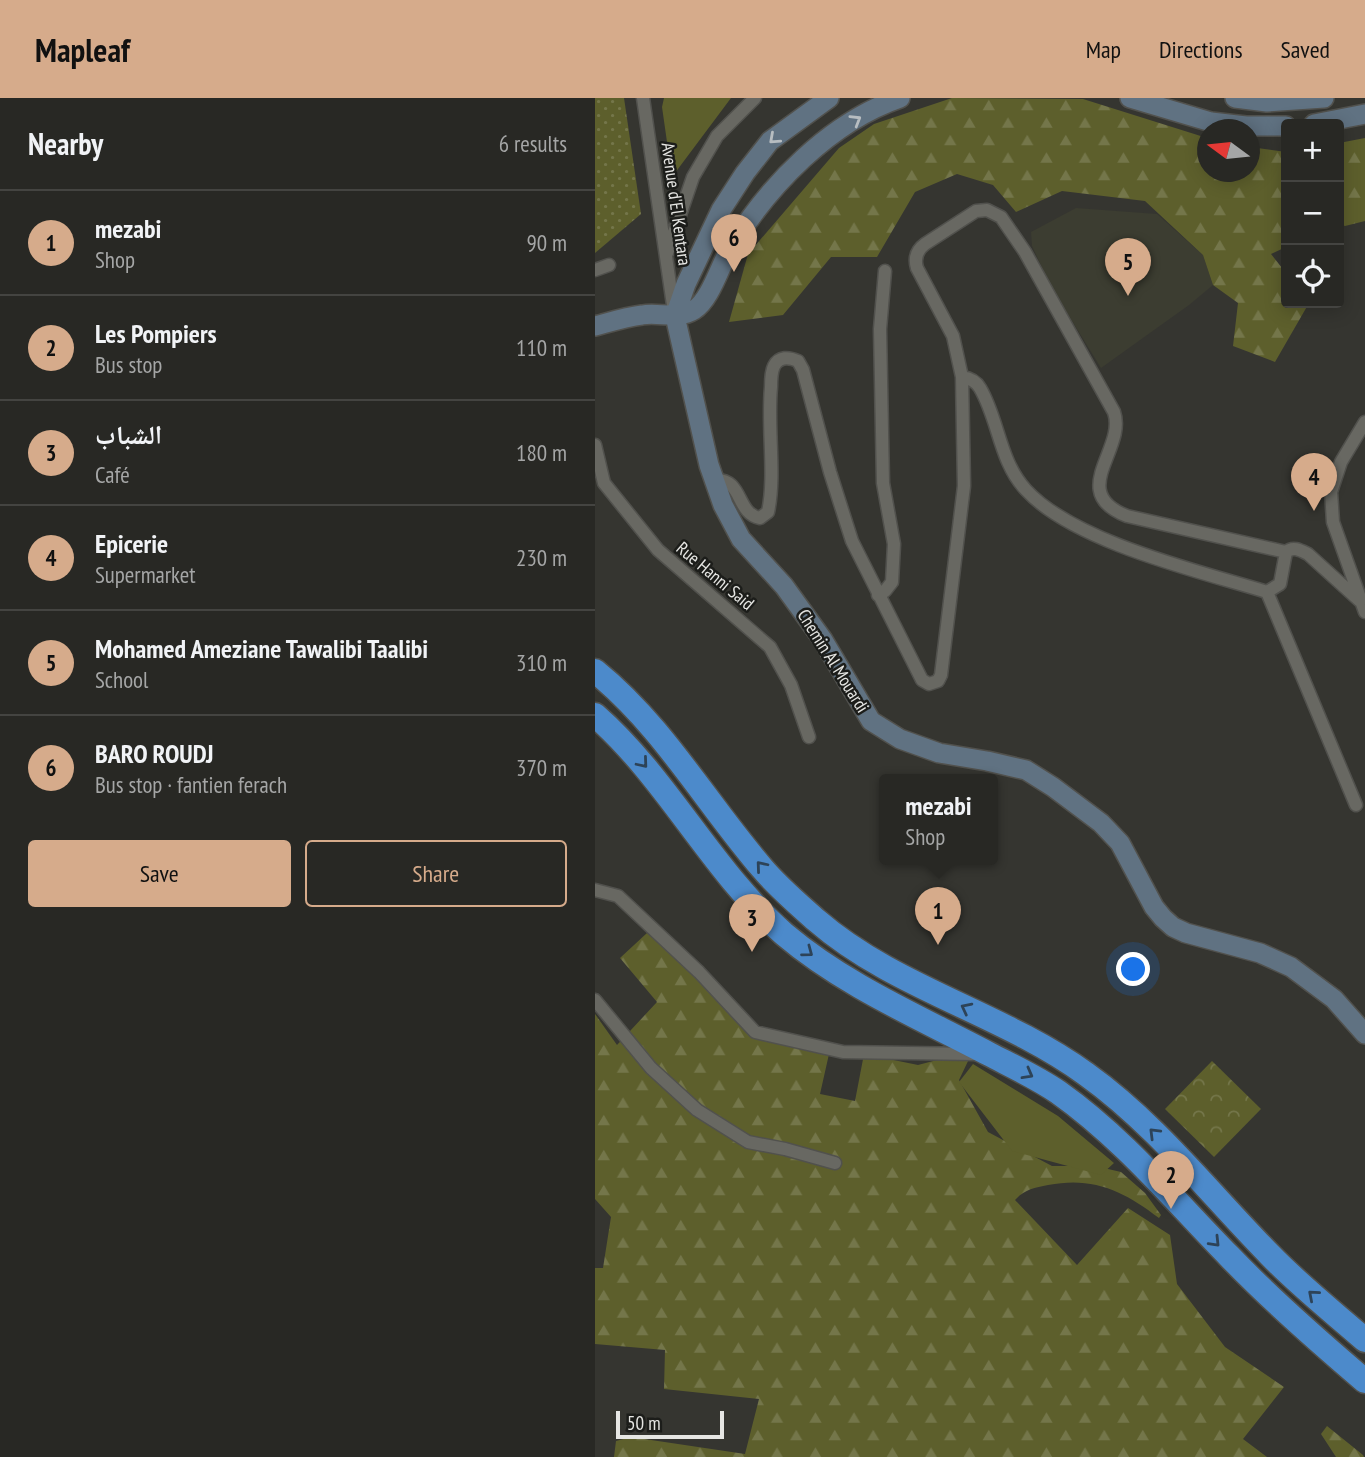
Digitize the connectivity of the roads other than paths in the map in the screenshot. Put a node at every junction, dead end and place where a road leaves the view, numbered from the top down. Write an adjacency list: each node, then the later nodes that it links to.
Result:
1 (643, 98): 11 (street, Avenue d'El Kentara)
2 (755, 98): 11 (street)
3 (829, 98): 15 (street, one-way to 15)
4 (900, 98): 15 (street, one-way to 4)
5 (1130, 98): 10 (street)
6 (1235, 98): 7 (street)
7 (1324, 98)
8 (1365, 114): 9 (street)
9 (1340, 119)
10 (1281, 126)
11 (666, 259): 15 (street, Avenue d'El Kentara)
12 (608, 265): 13 (street)
13 (595, 270)
14 (885, 271): 23 (street)
15 (675, 316): 16 (street); 20 (street, Chemin Al Mouardi)
16 (595, 326)
17 (962, 377): 21 (street); 22 (street); 23 (street)
18 (1365, 422): 24 (street)
19 (595, 445): 27 (street, Rue Hanni Said)
20 (715, 480): 23 (street); 31 (street, Chemin Al Mouardi)
21 (1286, 552): 22 (street); 24 (street)
22 (1267, 592): 28 (street)
23 (878, 595)
24 (1362, 606)
25 (595, 671): 34 (highway, one-way to 25)
26 (595, 715): 32 (highway, one-way to 32)
27 (809, 737)
28 (1356, 805)
29 (595, 890): 32 (street)
30 (595, 1000): 33 (street)
31 (1365, 1034)
32 (990, 1054): 35 (highway, one-way to 35)
33 (835, 1163)
34 (1365, 1340)
35 (1365, 1381)

